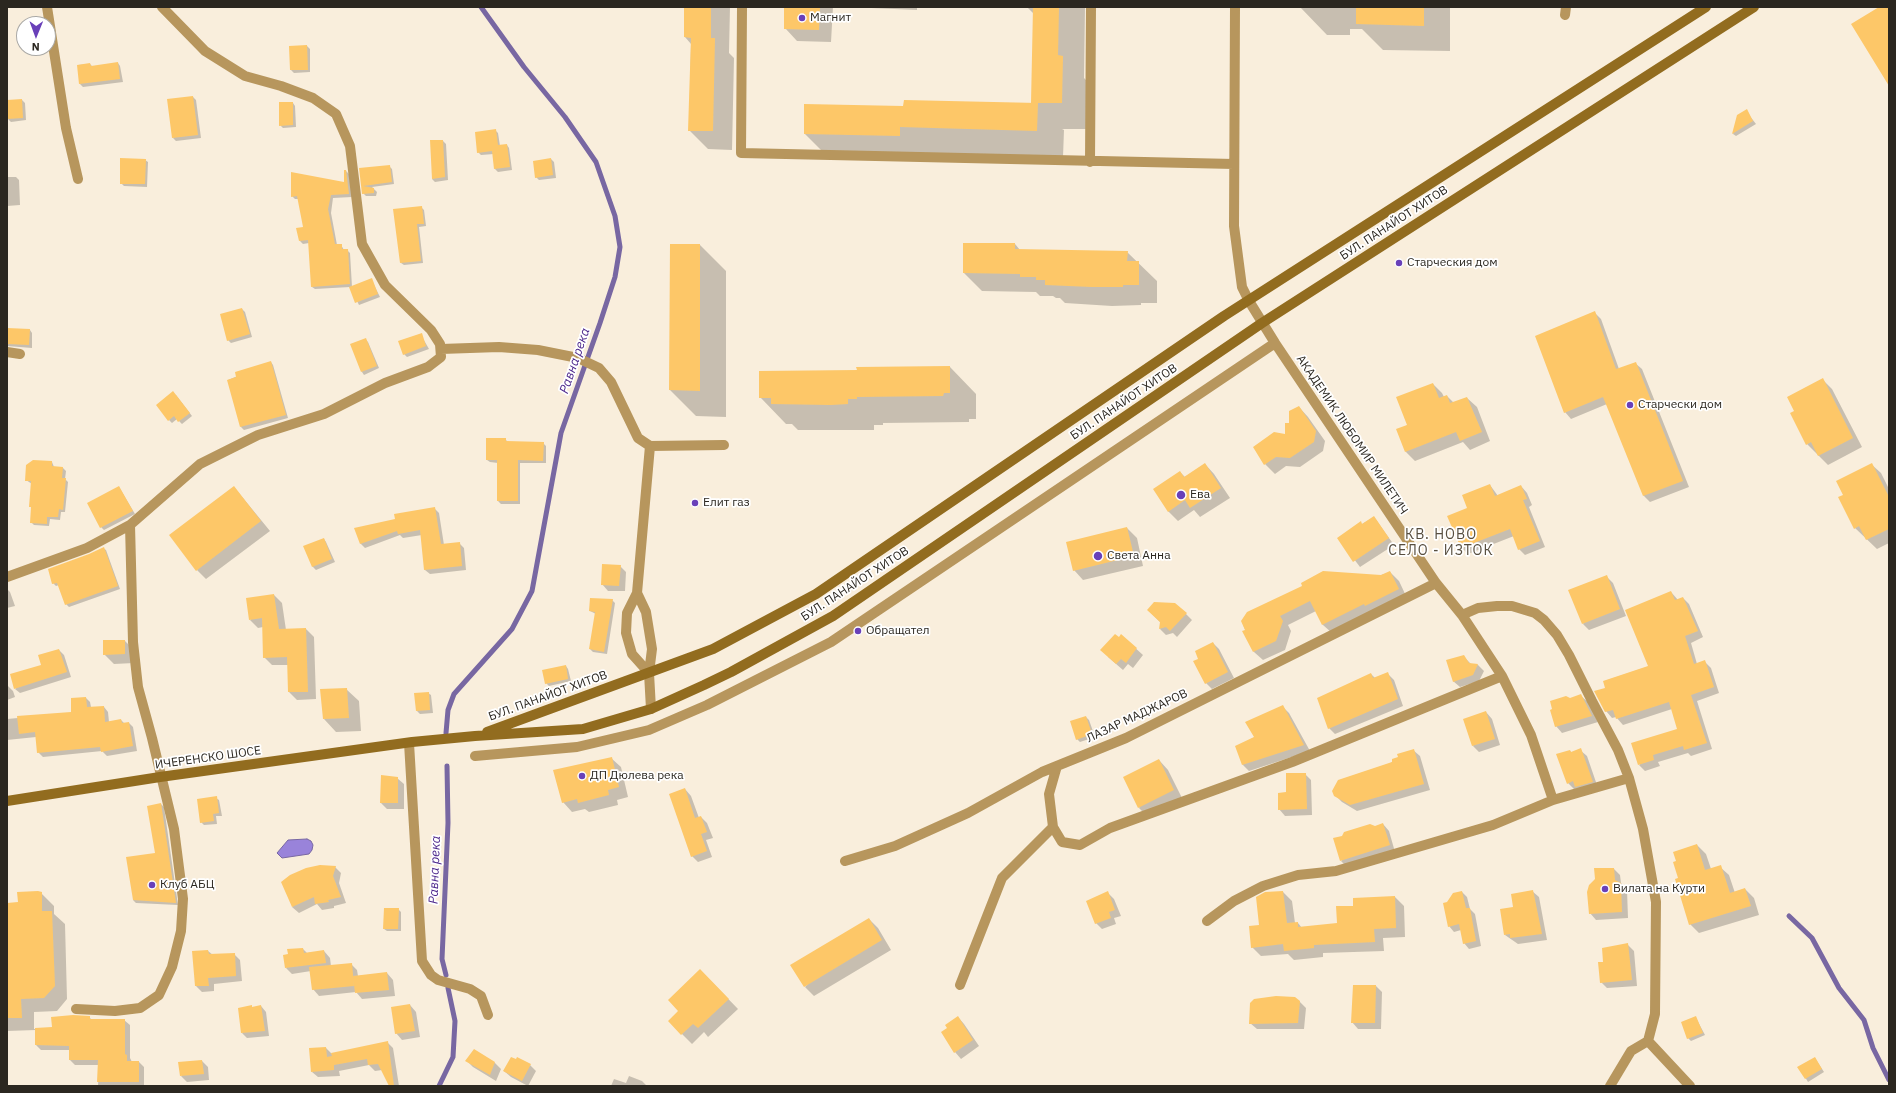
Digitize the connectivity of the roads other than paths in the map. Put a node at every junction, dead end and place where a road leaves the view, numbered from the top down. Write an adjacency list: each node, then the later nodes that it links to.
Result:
1 (47, 7): 10 (street)
2 (162, 7): 14 (street)
3 (742, 7): 8 (street)
4 (1091, 7): 8 (street)
5 (1235, 7): 9 (street, АКАДЕМИК ЛЮБОМИР МИЛЕТИЧ)
6 (1706, 7): 11 (street, БУЛ. ПАНАЙОТ ХИТОВ)
7 (1754, 7): 12 (street, БУЛ. ПАНАЙОТ ХИТОВ)
8 (1090, 162): 9 (street)
9 (1234, 164): 11 (street, АКАДЕМИК ЛЮБОМИР МИЛЕТИЧ)
10 (78, 179)
11 (1248, 301): 12 (street, АКАДЕМИК ЛЮБОМИР МИЛЕТИЧ); 24 (street, БУЛ. ПАНАЙОТ ХИТОВ)
12 (1262, 323): 13 (street, АКАДЕМИК ЛЮБОМИР МИЛЕТИЧ); 26 (street, БУЛ. ПАНАЙОТ ХИТОВ)
13 (1275, 343): 21 (street, АКАДЕМИК ЛЮБОМИР МИЛЕТИЧ); 29 (street)
14 (441, 349): 18 (street); 19 (street)
15 (7, 352): 16 (street)
16 (20, 354)
17 (724, 445): 18 (street)
18 (650, 446): 22 (street)
19 (130, 525): 20 (street); 31 (street)
20 (7, 577)
21 (1436, 583): 23 (street, АКАДЕМИК ЛЮБОМИР МИЛЕТИЧ); 30 (street, ЛАЗАР МАДЖАРОВ)
22 (637, 593): 24 (street); 24 (street)
23 (1462, 615): 25 (street, АКАДЕМИК ЛЮБОМИР МИЛЕТИЧ); 32 (street)
24 (649, 673): 26 (street); 27 (street, БУЛ. ПАНАЙОТ ХИТОВ)
25 (1502, 676): 33 (street, АКАДЕМИК ЛЮБОМИР МИЛЕТИЧ); 35 (street)
26 (651, 709): 27 (street, БУЛ. ПАНАЙОТ ХИТОВ)
27 (475, 736): 28 (street, БУЛ. ПАНАЙОТ ХИТОВ)
28 (411, 743): 31 (street, ИЧЕРЕНСКО ШОСЕ); 40 (street)
29 (475, 756)
30 (1057, 766): 35 (street); 36 (street, ЛАЗАР МАДЖАРОВ)
31 (160, 777): 34 (street, ИЧЕРЕНСКО ШОСЕ); 39 (street)
32 (1629, 778): 33 (street); 41 (street)
33 (1553, 800): 37 (street)
34 (7, 801)
35 (1053, 827): 38 (street)
36 (845, 861)
37 (1207, 921)
38 (960, 985)
39 (76, 1009)
40 (488, 1015)
41 (1648, 1041): 42 (street); 43 (street)
42 (1610, 1086)
43 (1690, 1086)

